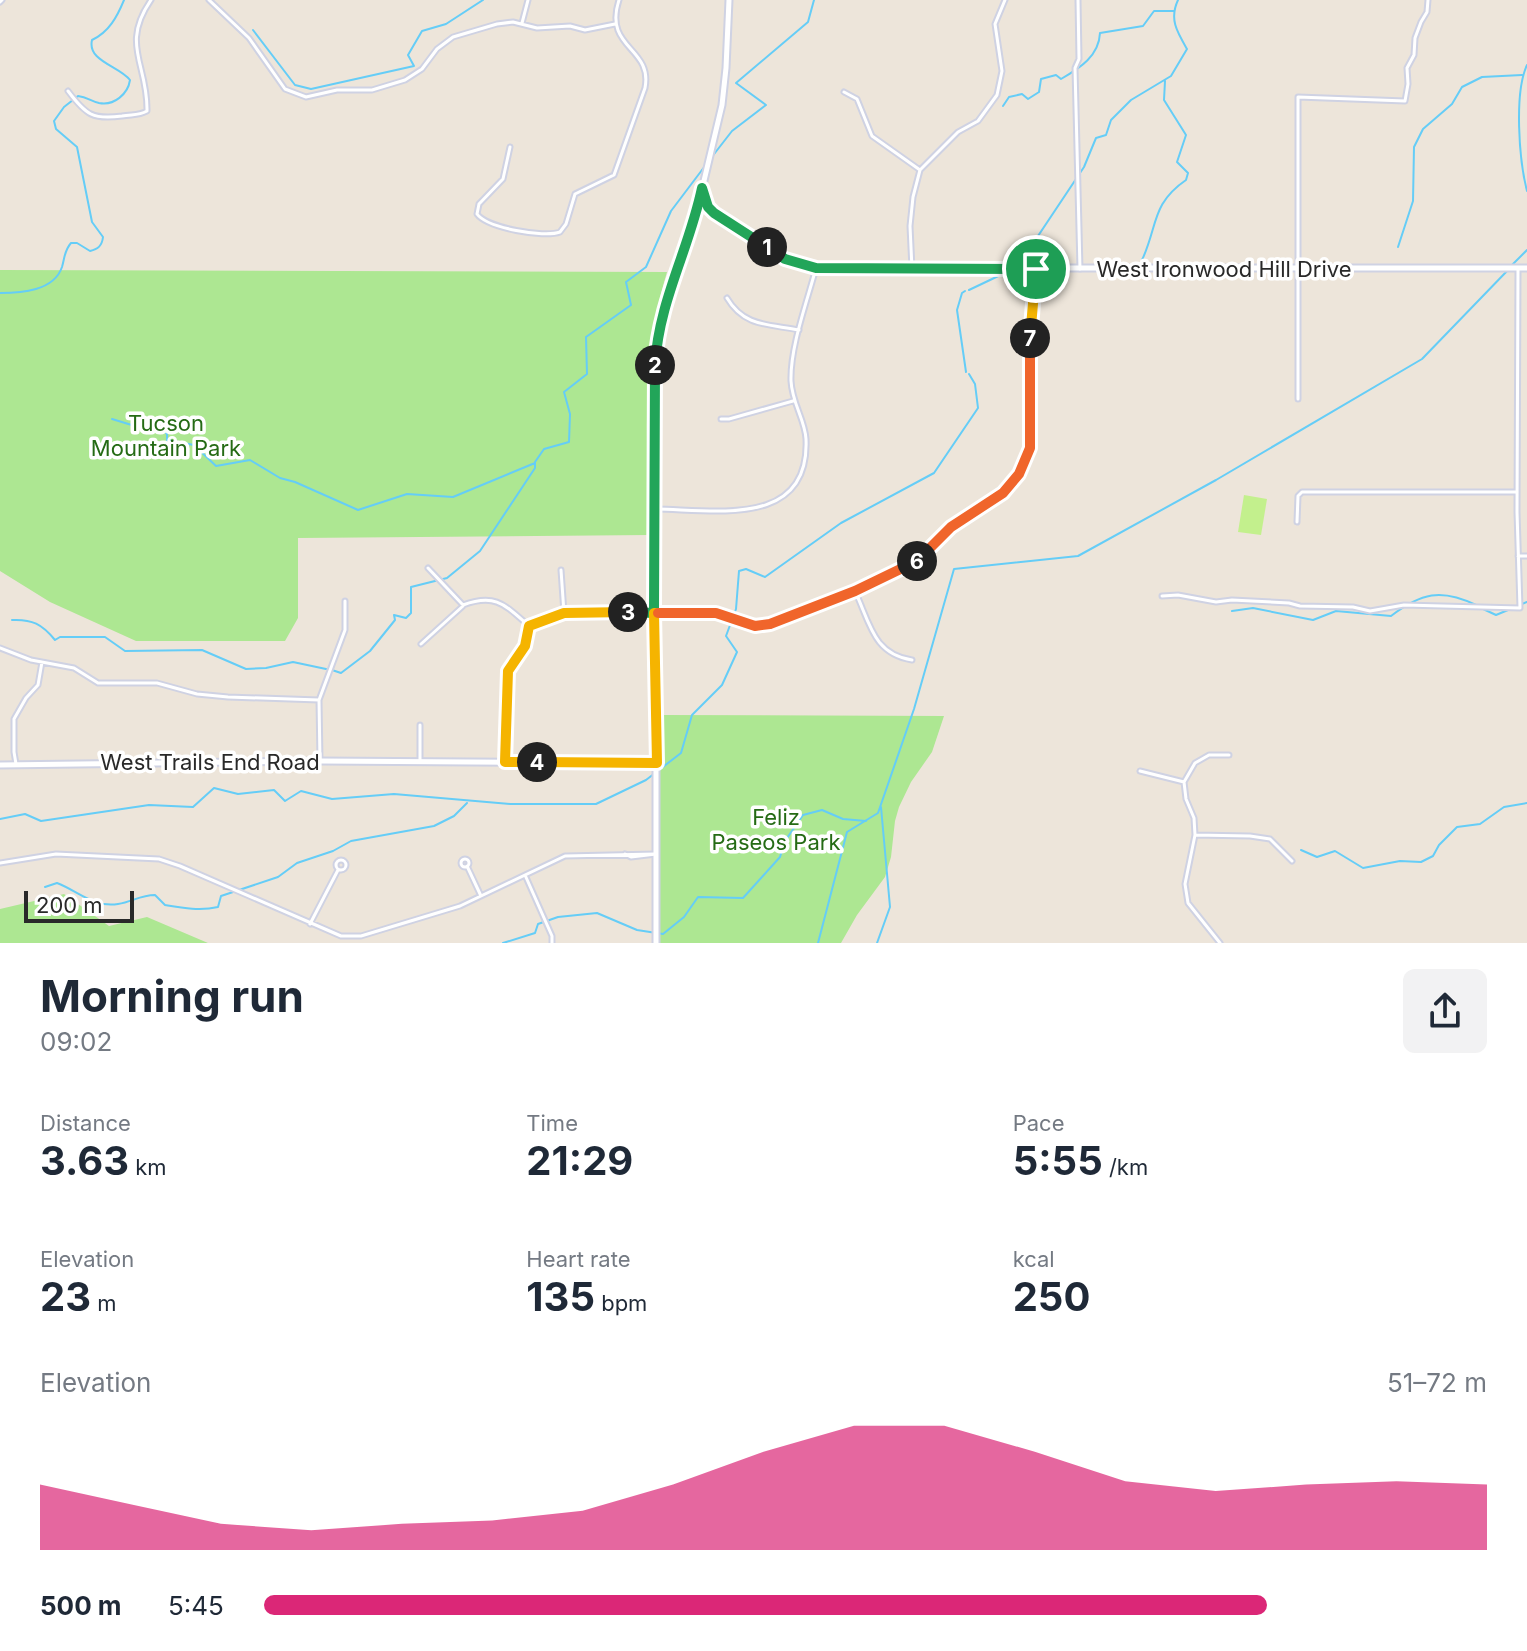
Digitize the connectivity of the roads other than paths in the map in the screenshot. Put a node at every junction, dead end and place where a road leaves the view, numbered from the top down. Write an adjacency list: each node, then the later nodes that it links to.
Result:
1 (151, 0): 11 (street)
2 (209, 0): 9 (street)
3 (528, 0): 9 (street)
4 (619, 0): 10 (street)
5 (729, 0): 15 (street)
6 (1005, 0): 14 (street)
7 (1078, 0): 24 (street)
8 (1428, 0): 19 (street)
9 (522, 23): 10 (street)
10 (615, 24): 13 (street)
11 (68, 91)
12 (844, 92): 14 (street)
13 (510, 147)
14 (920, 170): 22 (street)
15 (702, 188): 16 (street); 17 (street)
16 (698, 206): 17 (street, West Ironwood Hill Drive); 31 (street)
17 (714, 213): 18 (street, West Ironwood Hill Drive)
18 (816, 268): 22 (street, West Ironwood Hill Drive); 26 (street)
19 (1299, 268): 20 (street, West Ironwood Hill Drive); 24 (street, West Ironwood Hill Drive); 27 (street)
20 (1518, 268): 21 (street, West Ironwood Hill Drive); 30 (street)
21 (1527, 268)
22 (912, 269): 23 (street, West Ironwood Hill Drive)
23 (1036, 269): 24 (street, West Ironwood Hill Drive); 37 (street)
24 (1080, 269)
25 (727, 298): 26 (street)
26 (799, 330): 28 (street)
27 (1298, 399)
28 (793, 401): 29 (street); 31 (street)
29 (721, 419)
30 (1517, 492): 32 (street); 33 (street)
31 (655, 509): 42 (street)
32 (1297, 522)
33 (1518, 556): 34 (street); 38 (street)
34 (1527, 556)
35 (428, 568): 40 (street)
36 (561, 570): 41 (street)
37 (855, 591): 42 (street); 46 (street)
38 (1162, 596)
39 (345, 601): 48 (street)
40 (463, 605): 43 (street); 44 (street)
41 (564, 613): 42 (street); 43 (street)
42 (654, 613): 54 (street)
43 (529, 626): 53 (street)
44 (421, 644)
45 (0, 648): 47 (street)
46 (912, 660)
47 (42, 662): 48 (street); 55 (street)
48 (319, 700): 51 (street)
49 (420, 725): 52 (street)
50 (1229, 755): 58 (street)
51 (320, 761): 52 (street, West Trails End Road); 55 (street, West Trails End Road)
52 (420, 762): 53 (street, West Trails End Road)
53 (505, 762): 54 (street, West Trails End Road)
54 (657, 763): 60 (street)
55 (16, 764): 56 (street, West Trails End Road)
56 (0, 765)
57 (1140, 771): 58 (street)
58 (1184, 782): 59 (street)
59 (1195, 835): 61 (street); 72 (street)
60 (656, 854): 65 (street); 71 (street)
61 (1292, 861)
62 (0, 863): 67 (street)
63 (467, 866): 66 (street)
64 (338, 870): 67 (street)
65 (525, 875): 66 (street); 70 (street)
66 (481, 896): 68 (street)
67 (310, 924): 68 (street)
68 (361, 936): 69 (street)
69 (362, 943)
70 (552, 943)
71 (656, 943)
72 (1220, 943)

